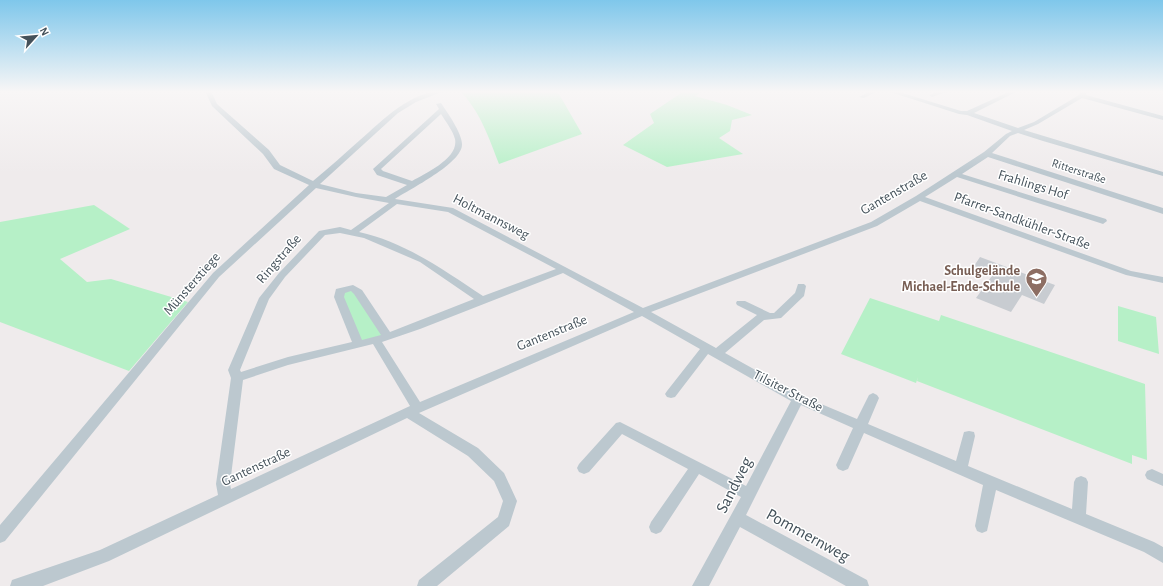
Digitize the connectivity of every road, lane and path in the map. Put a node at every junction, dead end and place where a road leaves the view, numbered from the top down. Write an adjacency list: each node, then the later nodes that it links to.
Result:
1 (229, 118): 12 (street, Holtmannsweg)
2 (389, 118): 12 (street, Münsterstiege)
3 (429, 118): 11 (street)
4 (447, 118): 11 (street)
5 (983, 118): 7 (street)
6 (1044, 118): 7 (street, Gantenstraße)
7 (1017, 130): 8 (street, Gantenstraße); 10 (street)
8 (987, 154): 9 (street, Gantenstraße); 15 (street, Ritterstraße)
9 (955, 174): 13 (street, Gantenstraße); 16 (street, Frahlings Hof)
10 (1163, 174)
11 (413, 184): 14 (street)
12 (315, 185): 14 (street, Holtmannsweg); 47 (street, Münsterstiege)
13 (919, 198): 19 (street, Pfarrer-Sandkühler-Straße); 23 (street, Gantenstraße)
14 (391, 201): 17 (street); 18 (street, Holtmannsweg)
15 (1163, 211)
16 (1103, 221)
17 (352, 233): 21 (street, Ringstraße); 28 (street, Ringstraße)
18 (562, 270): 21 (street); 23 (street, Holtmannsweg)
19 (1163, 280)
20 (801, 286): 24 (street)
21 (482, 300): 25 (street)
22 (741, 303): 24 (street)
23 (642, 312): 27 (street, Tilsiter Straße); 32 (street, Gantenstraße)
24 (768, 316): 27 (street)
25 (381, 338): 26 (street); 26 (street); 32 (street)
26 (358, 344): 28 (street)
27 (712, 351): 29 (street); 31 (street, Tilsiter Straße)
28 (237, 378): 42 (street, Ringstraße)
29 (671, 394)
30 (872, 398): 33 (street)
31 (798, 399): 33 (street, Tilsiter Straße); 41 (street, Sandweg)
32 (412, 410): 42 (street, Gantenstraße); 50 (street)
33 (860, 425): 35 (street); 38 (street, Tilsiter Straße)
34 (969, 436): 38 (street)
35 (843, 465)
36 (697, 466): 37 (street); 41 (street); 46 (street)
37 (584, 468)
38 (962, 469): 39 (street, Tilsiter Straße)
39 (990, 482): 44 (street, Tilsiter Straße); 45 (street)
40 (1081, 482): 44 (street)
41 (749, 494): 43 (street, Sandweg)
42 (226, 498): 49 (street, Gantenstraße)
43 (737, 518): 51 (street, Sandweg); 52 (street, Pommernweg)
44 (1078, 518): 48 (street, Tilsiter Straße)
45 (982, 526)
46 (656, 527)
47 (0, 536)
48 (1163, 556)
49 (18, 586)
50 (425, 586)
51 (700, 586)
52 (861, 586)

